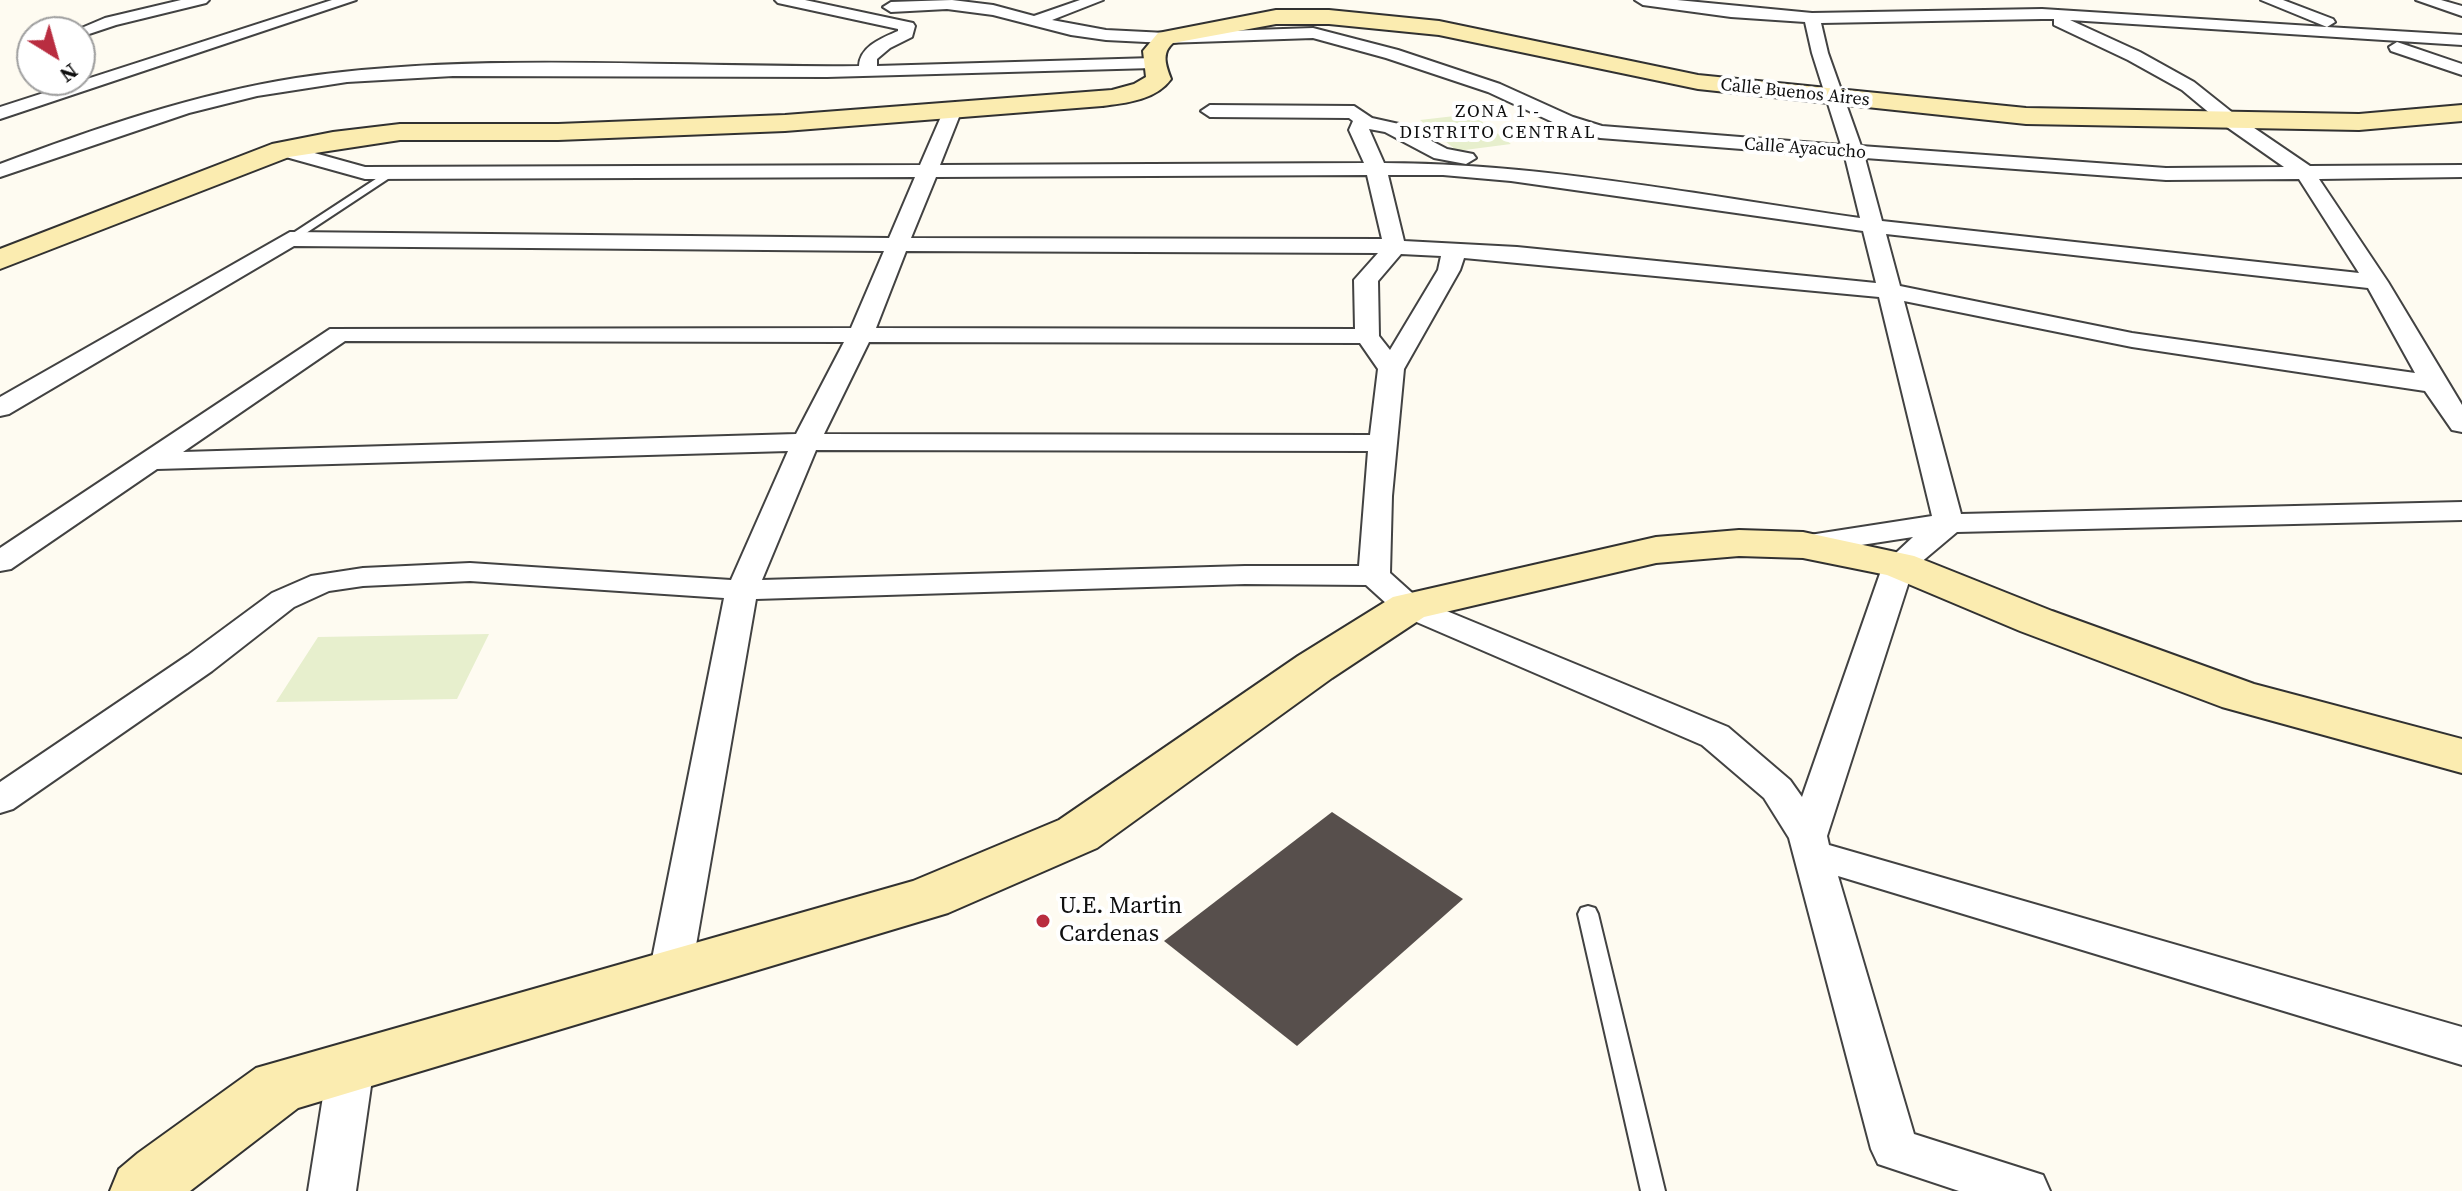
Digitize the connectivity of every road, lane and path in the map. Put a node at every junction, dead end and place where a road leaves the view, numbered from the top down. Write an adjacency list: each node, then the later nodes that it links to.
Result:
1 (201, 0): 14 (street)
2 (348, 0): 24 (street)
3 (783, 0): 19 (street)
4 (1095, 0): 13 (street)
5 (1643, 0): 12 (street)
6 (2017, 0): 11 (street)
7 (2269, 0): 15 (street)
8 (2424, 0): 10 (street)
9 (891, 7): 13 (street, Calle Ayacucho)
10 (2462, 11)
11 (2042, 14): 12 (street); 15 (street); 26 (street)
12 (1812, 18): 21 (street)
13 (1037, 20): 16 (street, Calle Ayacucho)
14 (96, 26)
15 (2362, 34): 17 (street); 20 (street)
16 (1166, 38): 18 (street); 21 (street, Calle Buenos Aires); 29 (street, Calle Ayacucho)
17 (2462, 40)
18 (1153, 63): 19 (street); 23 (street)
19 (868, 69): 31 (street)
20 (2462, 70)
21 (1836, 99): 26 (street, Calle Buenos Aires); 29 (street)
22 (1210, 111): 27 (street)
23 (952, 112): 28 (street); 32 (street)
24 (0, 113)
25 (2462, 113): 26 (street, Calle Buenos Aires)
26 (2231, 121): 33 (street)
27 (1367, 123): 30 (street); 36 (street)
28 (282, 150): 34 (street); 42 (street)
29 (1854, 153): 33 (street, Calle Ayacucho); 37 (street)
30 (1377, 170): 32 (street); 36 (street); 40 (street)
31 (0, 171)
32 (925, 171): 34 (street); 39 (street)
33 (2305, 172): 35 (street, Calle Ayacucho); 43 (street)
34 (392, 173): 38 (lane)
35 (2457, 174)
36 (1549, 180): 37 (street)
37 (1872, 226): 43 (street); 44 (street)
38 (290, 239): 39 (street); 49 (street)
39 (897, 245): 40 (street); 45 (street)
40 (1395, 247): 41 (street); 46 (street)
41 (1454, 251): 44 (street); 47 (street)
42 (0, 260)
43 (2376, 282): 48 (street)
44 (1888, 291): 48 (street); 55 (street)
45 (860, 336): 46 (street); 51 (street); 53 (street)
46 (1367, 336): 47 (street)
47 (1391, 369): 52 (street)
48 (2434, 384): 50 (street)
49 (0, 408)
50 (2462, 424)
51 (806, 442): 52 (street); 53 (street); 59 (street)
52 (1385, 443): 60 (street)
53 (150, 461): 57 (street)
54 (2462, 511): 55 (street)
55 (1949, 523): 56 (street); 58 (street)
56 (1803, 545): 58 (street); 60 (street)
57 (0, 562)
58 (1899, 565): 61 (street); 63 (street)
59 (742, 590): 60 (street); 62 (street); 65 (street)
60 (1392, 591): 63 (street); 65 (street)
61 (2462, 756)
62 (0, 800)
63 (1810, 845): 66 (street); 71 (street)
64 (1588, 914): 70 (lane)
65 (670, 974): 67 (street)
66 (2462, 1046)
67 (351, 1065): 68 (street); 69 (street)
68 (143, 1191)
69 (332, 1191)
70 (1653, 1191)
71 (2026, 1191)

